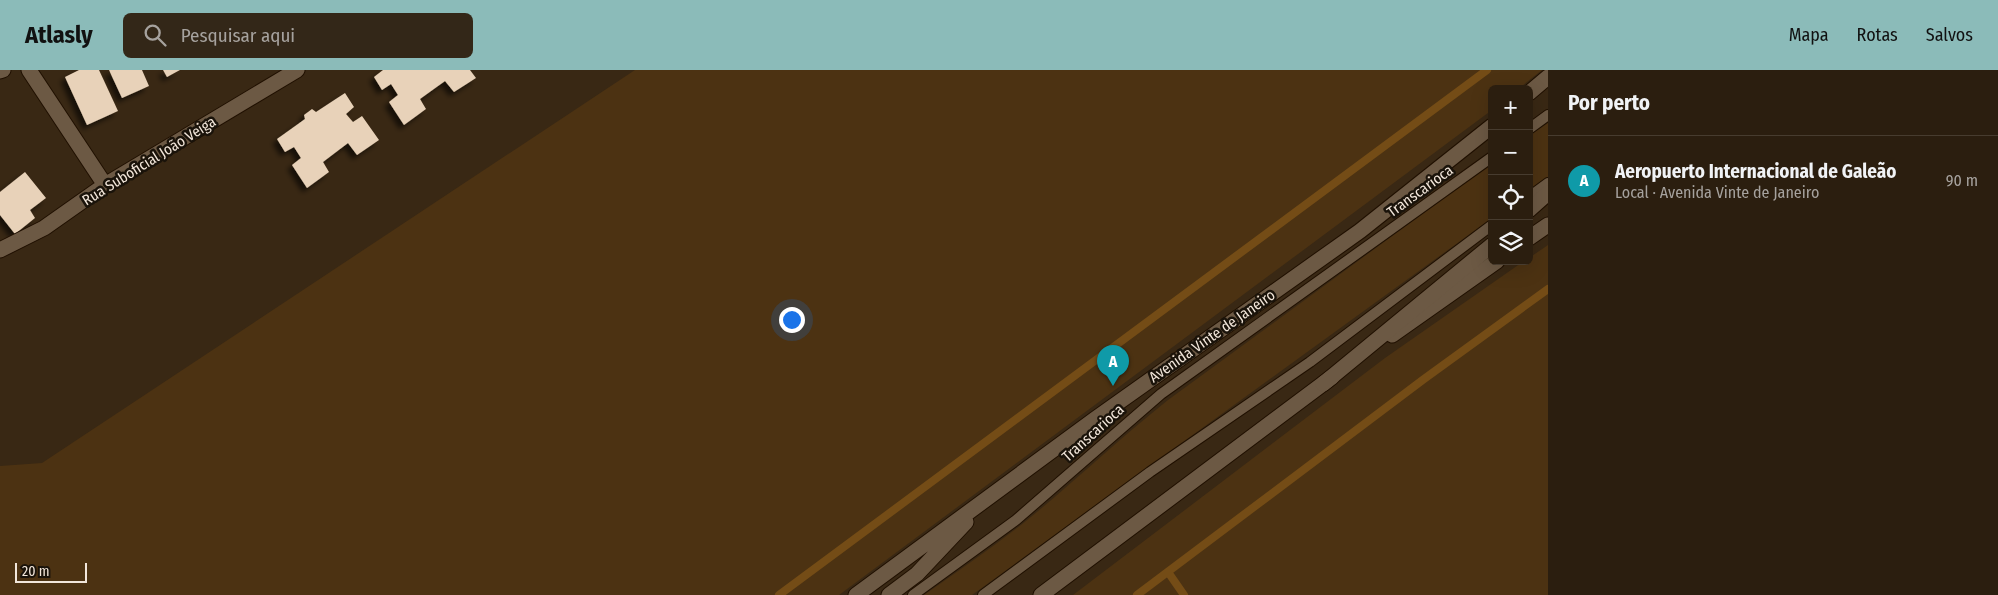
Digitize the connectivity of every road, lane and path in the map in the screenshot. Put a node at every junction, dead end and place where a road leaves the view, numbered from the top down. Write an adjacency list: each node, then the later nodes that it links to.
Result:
1 (29, 70): 12 (street)
2 (297, 70): 12 (street, Rua Suboficial João Veiga)
3 (1548, 77): 5 (street)
4 (1548, 85): 6 (street)
5 (1533, 90)
6 (1533, 95)
7 (1548, 116): 8 (lane)
8 (1533, 126)
9 (1488, 129): 23 (street, Avenida Vinte de Janeiro)
10 (1488, 160): 27 (lane, Transcarioca)
11 (1548, 183): 14 (lane)
12 (105, 185): 20 (street, Rua Suboficial João Veiga)
13 (1548, 193): 15 (street)
14 (1533, 194)
15 (1533, 206)
16 (1548, 225): 18 (street)
17 (1488, 228): 28 (lane)
18 (1533, 235)
19 (1488, 248): 22 (street)
20 (0, 250)
21 (1491, 265): 22 (street)
22 (1323, 384): 24 (street)
23 (993, 493): 25 (street, Avenida Vinte de Janeiro); 26 (street)
24 (1059, 582): 29 (street); 30 (street)
25 (856, 595)
26 (889, 595)
27 (913, 595)
28 (983, 595)
29 (1034, 595)
30 (1041, 595)

